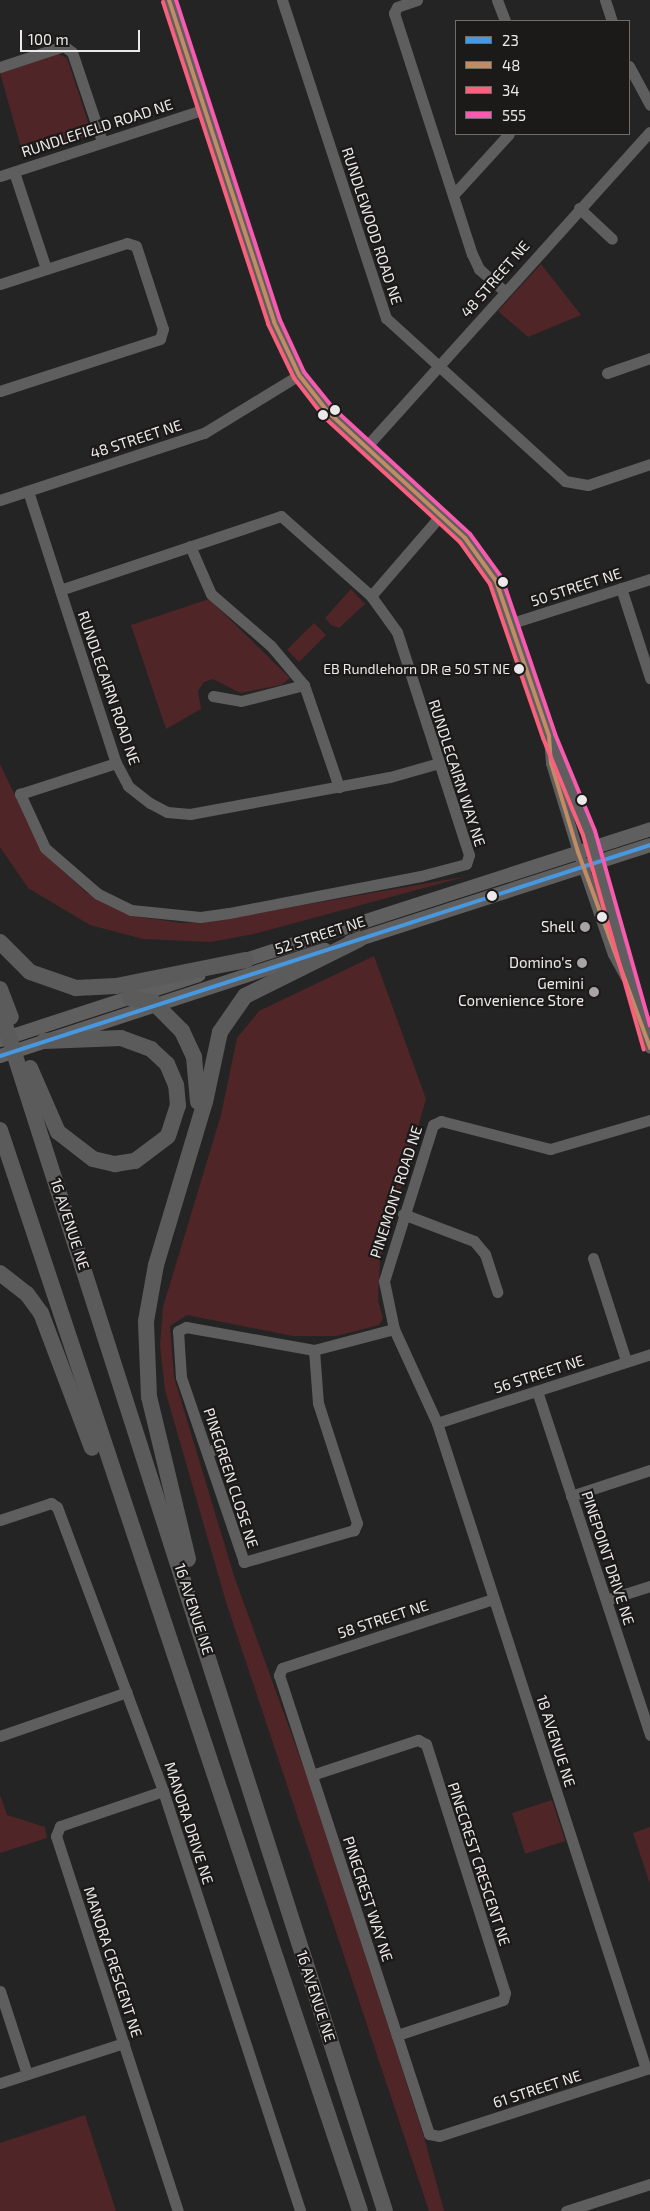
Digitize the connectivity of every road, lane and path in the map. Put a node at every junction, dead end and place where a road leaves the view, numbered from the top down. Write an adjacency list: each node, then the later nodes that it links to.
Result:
1 (170, 0): 11 (street)
2 (282, 0): 24 (street, RUNDLEWOOD ROAD NE)
3 (417, 0): 17 (street)
4 (497, 0): 6 (street)
5 (606, 0): 7 (street)
6 (505, 20)
7 (612, 20)
8 (0, 67): 14 (street)
9 (630, 68): 10 (street)
10 (650, 105)
11 (204, 108): 14 (street, RUNDLEFIELD ROAD NE); 26 (street)
12 (650, 132): 18 (street, 48 STREET NE)
13 (508, 135): 17 (street)
14 (102, 141): 15 (street, RUNDLEFIELD ROAD NE)
15 (14, 172): 16 (street, RUNDLEFIELD ROAD NE); 20 (street)
16 (0, 176)
17 (454, 194): 22 (street)
18 (579, 208): 19 (street); 22 (street, 48 STREET NE)
19 (612, 239)
20 (46, 269): 21 (street); 27 (street)
21 (0, 284)
22 (504, 291): 24 (street, 48 STREET NE)
23 (650, 358): 25 (street)
24 (436, 369): 28 (street, 48 STREET NE); 29 (street, RUNDLEWOOD ROAD NE)
25 (607, 372)
26 (299, 374): 28 (street); 30 (street, 48 STREET NE)
27 (0, 391)
28 (366, 447): 32 (street)
29 (650, 464)
30 (28, 491): 31 (street, 48 STREET NE); 36 (street, RUNDLECAIRN ROAD NE)
31 (0, 500)
32 (440, 516): 37 (street); 38 (street)
33 (190, 546): 36 (street, RUNDLECAIRN WAY NE); 37 (street, RUNDLECAIRN WAY NE); 40 (street)
34 (650, 579): 35 (street, 50 STREET NE)
35 (621, 588): 38 (street, 50 STREET NE); 39 (street)
36 (60, 590): 43 (street, RUNDLECAIRN ROAD NE)
37 (371, 596): 44 (street, RUNDLECAIRN WAY NE)
38 (512, 623): 42 (street)
39 (650, 678)
40 (304, 685): 41 (street); 45 (street)
41 (213, 696)
42 (549, 736): 48 (street); 49 (street)
43 (116, 762): 44 (street, RUNDLECAIRN WAY NE); 45 (street, RUNDLECAIRN ROAD NE)
44 (439, 763): 45 (street, RUNDLECAIRN ROAD NE)
45 (339, 787)
46 (650, 829): 48 (main road, 52 STREET NE)
47 (650, 845): 50 (main road, 52 STREET NE)
48 (593, 847): 49 (main road, 52 STREET NE); 50 (street)
49 (578, 852): 51 (street); 54 (main road, 52 STREET NE)
50 (598, 861): 51 (main road, 52 STREET NE); 55 (street)
51 (584, 866): 52 (main road, 52 STREET NE); 55 (street)
52 (360, 939): 58 (main road, 52 STREET NE); 65 (highway)
53 (0, 942): 54 (highway)
54 (246, 960): 57 (main road, 52 STREET NE)
55 (629, 981): 62 (street)
56 (0, 989): 60 (highway)
57 (130, 998): 58 (highway); 60 (main road, 52 STREET NE)
58 (156, 1005): 60 (main road, 52 STREET NE); 65 (highway)
59 (0, 1009): 86 (highway, 16 AVENUE NE)
60 (41, 1035): 61 (main road, 52 STREET NE); 63 (main road, 52 STREET NE)
61 (0, 1040)
62 (650, 1048)
63 (0, 1056)
64 (650, 1120): 67 (street, PINEMONT ROAD NE)
65 (196, 1129): 86 (highway)
66 (0, 1130): 83 (highway, 16 AVENUE NE)
67 (403, 1214): 70 (street); 71 (street, PINEMONT ROAD NE)
68 (593, 1258): 74 (street)
69 (0, 1273): 83 (highway)
70 (497, 1292)
71 (394, 1329): 72 (street, PINEGREEN CLOSE NE); 76 (street, PINEMONT ROAD NE)
72 (314, 1350): 78 (street, PINEGREEN CLOSE NE); 78 (street, PINEGREEN CLOSE NE)
73 (650, 1354): 74 (street, 56 STREET NE)
74 (626, 1361): 75 (street, 56 STREET NE)
75 (537, 1391): 76 (street, 56 STREET NE); 80 (street, PINEPOINT DRIVE NE)
76 (437, 1423): 84 (street, 18 AVENUE NE)
77 (221, 1447): 78 (street)
78 (207, 1452)
79 (650, 1470): 80 (street)
80 (571, 1496): 85 (street, PINEPOINT DRIVE NE)
81 (0, 1520): 88 (street, MANORA DRIVE NE)
82 (650, 1586): 85 (street)
83 (152, 1596): 104 (highway, 16 AVENUE NE)
84 (493, 1599): 87 (street, 58 STREET NE); 97 (street, 18 AVENUE NE)
85 (606, 1600): 89 (street, PINEPOINT DRIVE NE)
86 (197, 1613): 105 (highway, 16 AVENUE NE)
87 (282, 1668): 92 (street, PINECREST WAY NE)
88 (127, 1692): 91 (street); 93 (street, MANORA DRIVE NE)
89 (645, 1704): 90 (street, PINEPOINT DRIVE NE)
90 (650, 1735)
91 (0, 1736)
92 (312, 1775): 95 (street, PINECREST WAY NE); 95 (street, PINECREST CRESCENT NE)
93 (163, 1791): 96 (street, MANORA CRESCENT NE); 102 (street, MANORA DRIVE NE)
94 (0, 1992): 98 (street)
95 (397, 2035): 100 (street, PINECREST WAY NE)
96 (124, 2043): 98 (street); 103 (street, MANORA CRESCENT NE)
97 (648, 2068): 100 (street, 61 STREET NE)
98 (27, 2074): 99 (street)
99 (0, 2083)
100 (433, 2136)
101 (650, 2184): 106 (street)
102 (296, 2210)
103 (178, 2211)
104 (360, 2211)
105 (385, 2211)
106 (568, 2211)

